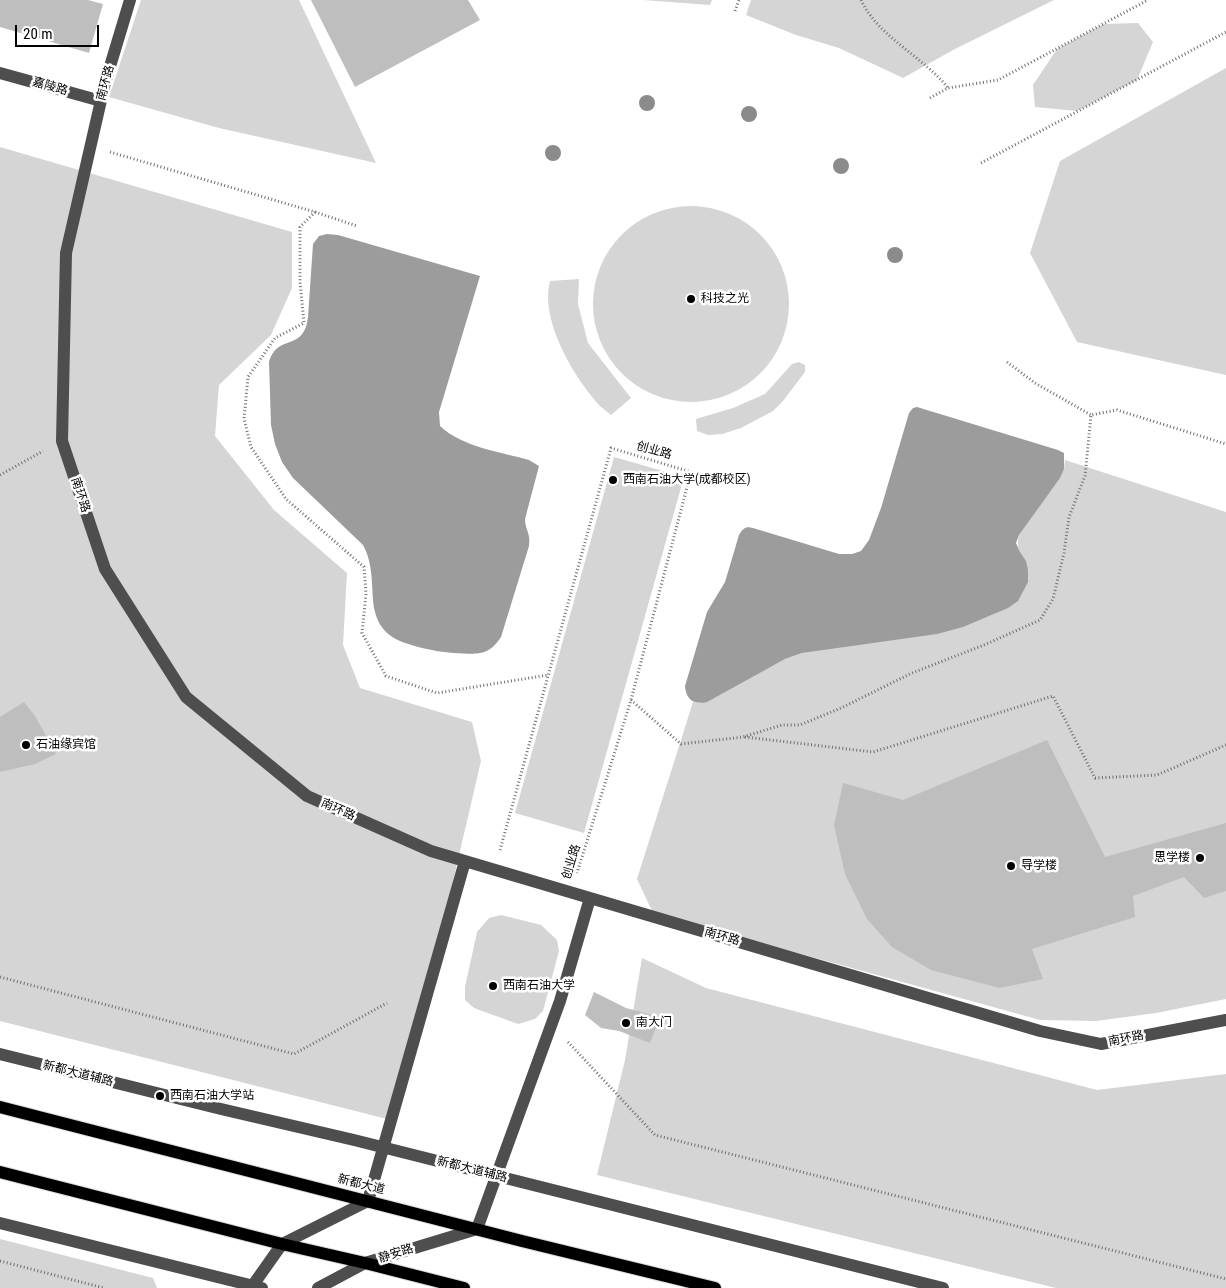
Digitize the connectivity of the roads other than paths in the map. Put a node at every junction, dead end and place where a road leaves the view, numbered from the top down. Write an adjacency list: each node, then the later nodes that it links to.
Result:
1 (130, 0): 3 (street, 南环路)
2 (0, 73): 3 (street, 嘉陵路)
3 (100, 101): 4 (street, 南环路)
4 (465, 860): 5 (street, 南环路); 10 (street)
5 (590, 898): 6 (street, 南环路); 12 (street)
6 (1226, 1020)
7 (0, 1054): 19 (street, 新都大道辅路)
8 (0, 1107): 10 (main road, 新都大道)
9 (0, 1172): 13 (main road)
10 (368, 1201): 12 (main road, 新都大道); 13 (street)
11 (0, 1223): 15 (street)
12 (477, 1229): 14 (street, 静安路); 18 (main road, 新都大道)
13 (282, 1244): 14 (main road); 15 (street)
14 (365, 1263): 16 (street, 静安路); 17 (main road)
15 (255, 1287)
16 (318, 1288)
17 (464, 1288)
18 (715, 1288)
19 (942, 1288)

